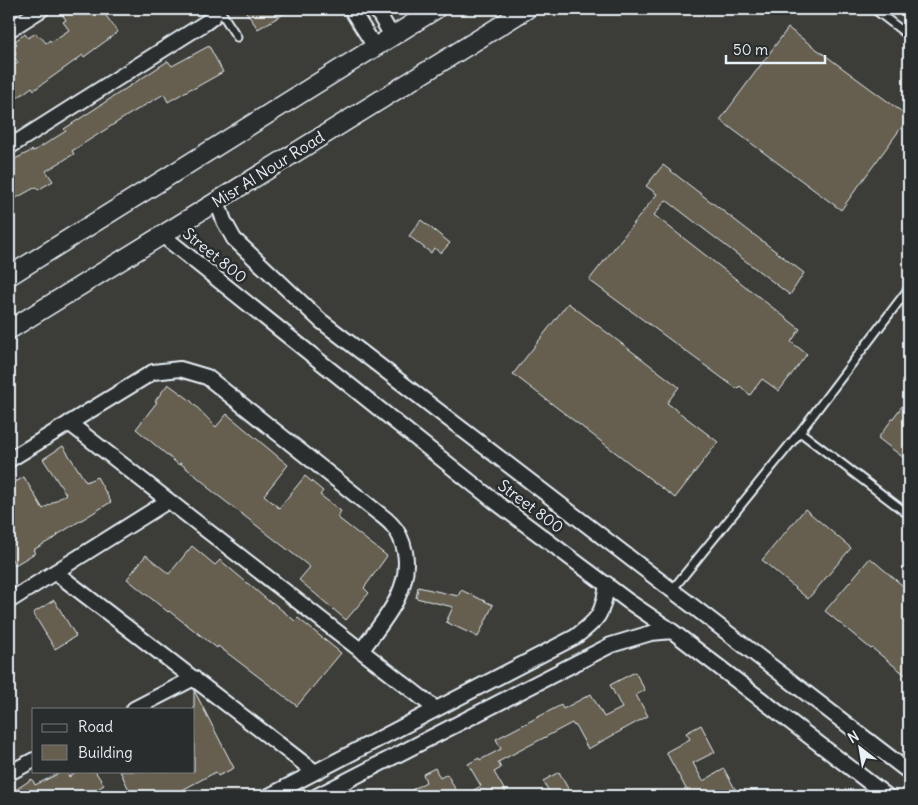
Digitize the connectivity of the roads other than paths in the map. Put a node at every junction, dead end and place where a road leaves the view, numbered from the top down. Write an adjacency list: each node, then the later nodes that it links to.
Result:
1 (42, 9): 8 (street)
2 (219, 9): 11 (lane); 13 (street)
3 (351, 9): 12 (street)
4 (376, 9): 9 (street)
5 (436, 9): 9 (street)
6 (526, 9): 14 (street, Misr Al Nour Road)
7 (874, 9): 10 (lane)
8 (9, 30)
9 (392, 36): 12 (street)
10 (909, 36)
11 (237, 37)
12 (375, 47): 16 (street)
13 (9, 147)
14 (217, 201): 15 (street, Misr Al Nour Road); 26 (street, Street 800)
15 (162, 235): 18 (street, Misr Al Nour Road); 25 (street, Street 800)
16 (9, 276)
17 (909, 288): 20 (lane)
18 (9, 330)
19 (69, 423): 21 (street); 22 (street); 29 (street)
20 (800, 432): 23 (lane); 26 (lane)
21 (9, 460)
22 (168, 501): 24 (street); 29 (street)
23 (909, 515)
24 (55, 572): 27 (street); 30 (street)
25 (607, 584): 28 (street, Street 800); 32 (street)
26 (672, 590): 35 (street, Street 800)
27 (9, 601)
28 (672, 631): 38 (street); 39 (street, Street 800)
29 (361, 651): 32 (street)
30 (194, 678): 31 (street); 34 (street)
31 (136, 708)
32 (436, 709): 34 (street)
33 (32, 761): 36 (street)
34 (315, 772): 37 (street)
35 (909, 772)
36 (9, 773)
37 (269, 796)
38 (317, 796)
39 (886, 796)

